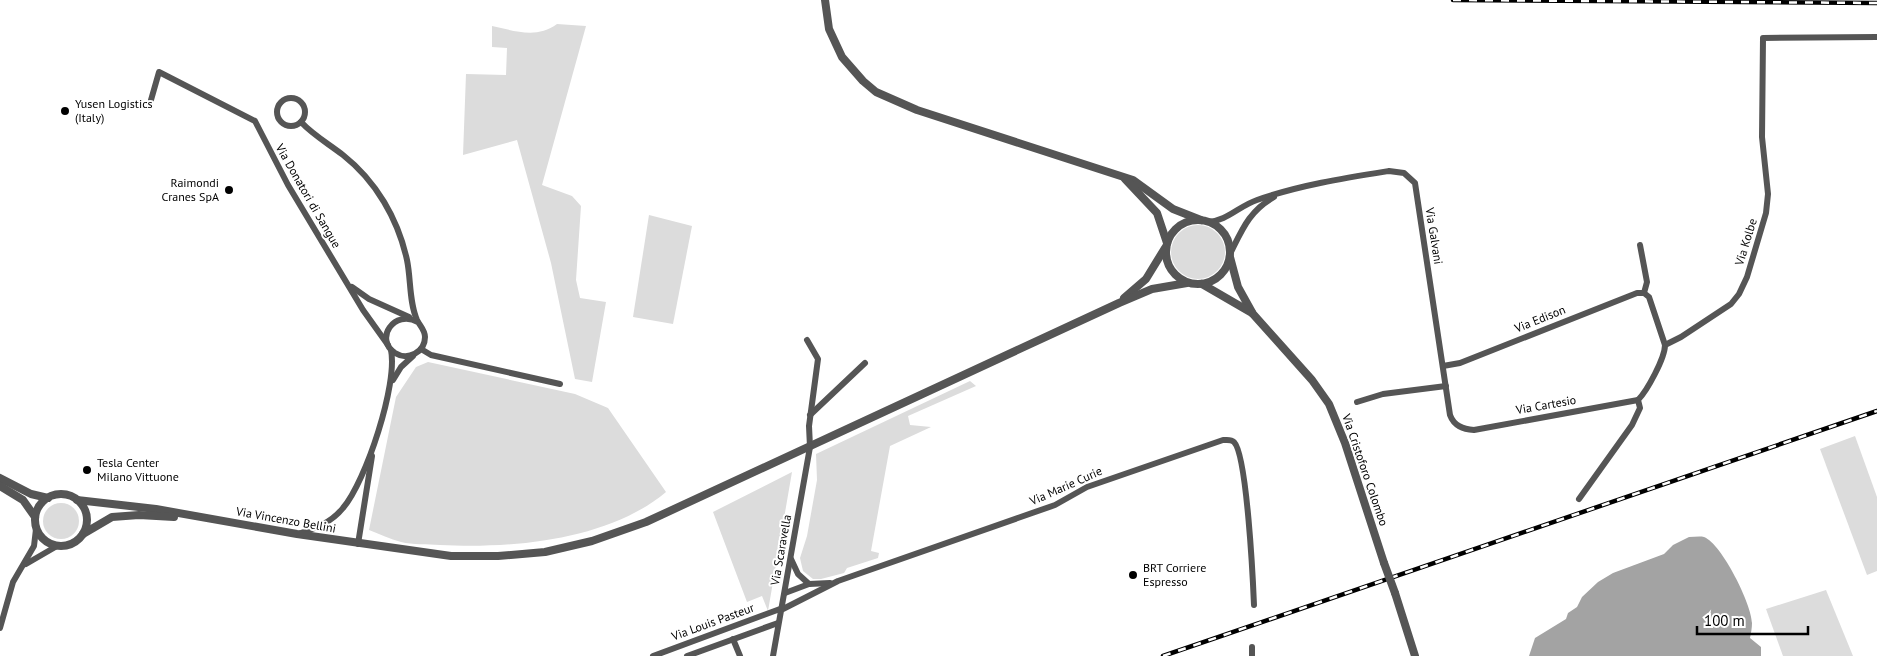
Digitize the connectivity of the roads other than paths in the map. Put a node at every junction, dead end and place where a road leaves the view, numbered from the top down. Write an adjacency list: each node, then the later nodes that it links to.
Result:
1 (824, 0): 5 (street)
2 (1877, 37): 22 (street, Via Kolbe)
3 (151, 100): 11 (street, Via Donatori di Sangue)
4 (301, 122): 4 (street); 15 (street)
5 (1124, 177): 7 (street); 8 (street)
6 (1284, 192): 7 (street, Via Galvani); 10 (street, Via Galvani); 27 (street, Via Galvani)
7 (1205, 221): 8 (street); 10 (street)
8 (1166, 245): 12 (street); 16 (street)
9 (1640, 245): 14 (street)
10 (1230, 255): 13 (street); 18 (street, Via Cristoforo Colombo)
11 (345, 280): 17 (street); 23 (street, Via Donatori di Sangue)
12 (1186, 282): 13 (street); 16 (street)
13 (1202, 284): 18 (street, Via Cristoforo Colombo)
14 (1644, 293): 22 (street); 27 (street, Via Edison)
15 (411, 300): 17 (street); 19 (street); 20 (street)
16 (1119, 303): 36 (street, Via Vincenzo Bellini)
17 (393, 309): 19 (street)
18 (1253, 314): 68 (street, Via Cristoforo Colombo, bridge)
19 (402, 317): 20 (street); 23 (street)
20 (415, 321): 24 (street)
21 (807, 340): 33 (street, Via Scaravella)
22 (1665, 345): 31 (street)
23 (390, 347): 25 (street); 30 (street)
24 (421, 349): 25 (street); 28 (street)
25 (415, 354): 30 (street)
26 (865, 363): 33 (street)
27 (1443, 366): 29 (street, Via Galvani)
28 (560, 384)
29 (1446, 386): 32 (street); 34 (street, Via Galvani)
30 (389, 389): 35 (street)
31 (1638, 400): 34 (street, Via Cartesio); 40 (street)
32 (1357, 402)
33 (810, 415): 36 (street, Via Scaravella)
34 (1458, 426)
35 (374, 445): 45 (street); 47 (street)
36 (810, 447): 47 (street, Via Vincenzo Bellini); 49 (street, Via Scaravella)
37 (0, 478): 39 (street, Via Vincenzo Bellini)
38 (0, 486): 42 (street)
39 (48, 498): 41 (street, Via Vincenzo Bellini); 42 (street)
40 (1579, 499)
41 (77, 500): 43 (street, Via Vincenzo Bellini); 46 (street)
42 (35, 517): 44 (street)
43 (210, 519): 45 (street, Via Vincenzo Bellini); 46 (street, Via Vincenzo Bellini)
44 (36, 529): 48 (street); 50 (street)
45 (296, 534): 47 (street, Via Vincenzo Bellini)
46 (82, 535): 48 (street, Via Vincenzo Bellini)
47 (358, 544)
48 (57, 546): 50 (street)
49 (791, 559): 52 (street); 53 (street, Via Scaravella)
50 (23, 566): 58 (street)
51 (838, 582): 52 (street); 54 (street, Via Marie Curie); 55 (street, Via Marie Curie)
52 (809, 584): 53 (street)
53 (785, 592): 55 (street, Via Scaravella)
54 (1254, 605)
55 (781, 609): 56 (street, Via Scaravella); 57 (street, Via Louis Pasteur)
56 (778, 623): 59 (street, Via Louis Pasteur); 66 (street, Via Scaravella)
57 (732, 627): 59 (street); 61 (street, Via Louis Pasteur)
58 (0, 628)
59 (735, 638): 64 (street, Via Louis Pasteur); 65 (street)
60 (1252, 647): 67 (street)
61 (673, 649): 62 (street, Via Louis Pasteur); 63 (street)
62 (653, 656)
63 (676, 656)
64 (687, 656)
65 (740, 656)
66 (773, 656)
67 (1252, 656)
68 (1415, 656)

